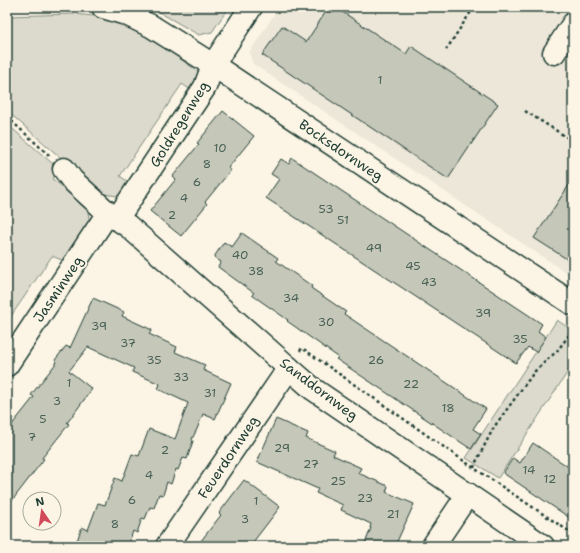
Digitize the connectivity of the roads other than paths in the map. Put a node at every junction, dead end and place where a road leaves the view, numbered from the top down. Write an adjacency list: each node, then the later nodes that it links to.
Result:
1 (103, 7): 5 (street, Bocksdornweg)
2 (251, 7): 5 (street, Goldregenweg)
3 (573, 24): 4 (street)
4 (554, 53)
5 (213, 66): 7 (street, Goldregenweg); 8 (street, Bocksdornweg)
6 (64, 169): 7 (street, Sanddornweg)
7 (113, 216): 9 (street, Jasminweg); 10 (street, Sanddornweg)
8 (573, 304)
9 (7, 364)
10 (288, 368): 11 (street, Sanddornweg); 12 (street, Feuerdornweg)
11 (468, 494): 13 (street); 14 (street, Sanddornweg)
12 (167, 546)
13 (433, 546)
14 (543, 546)

